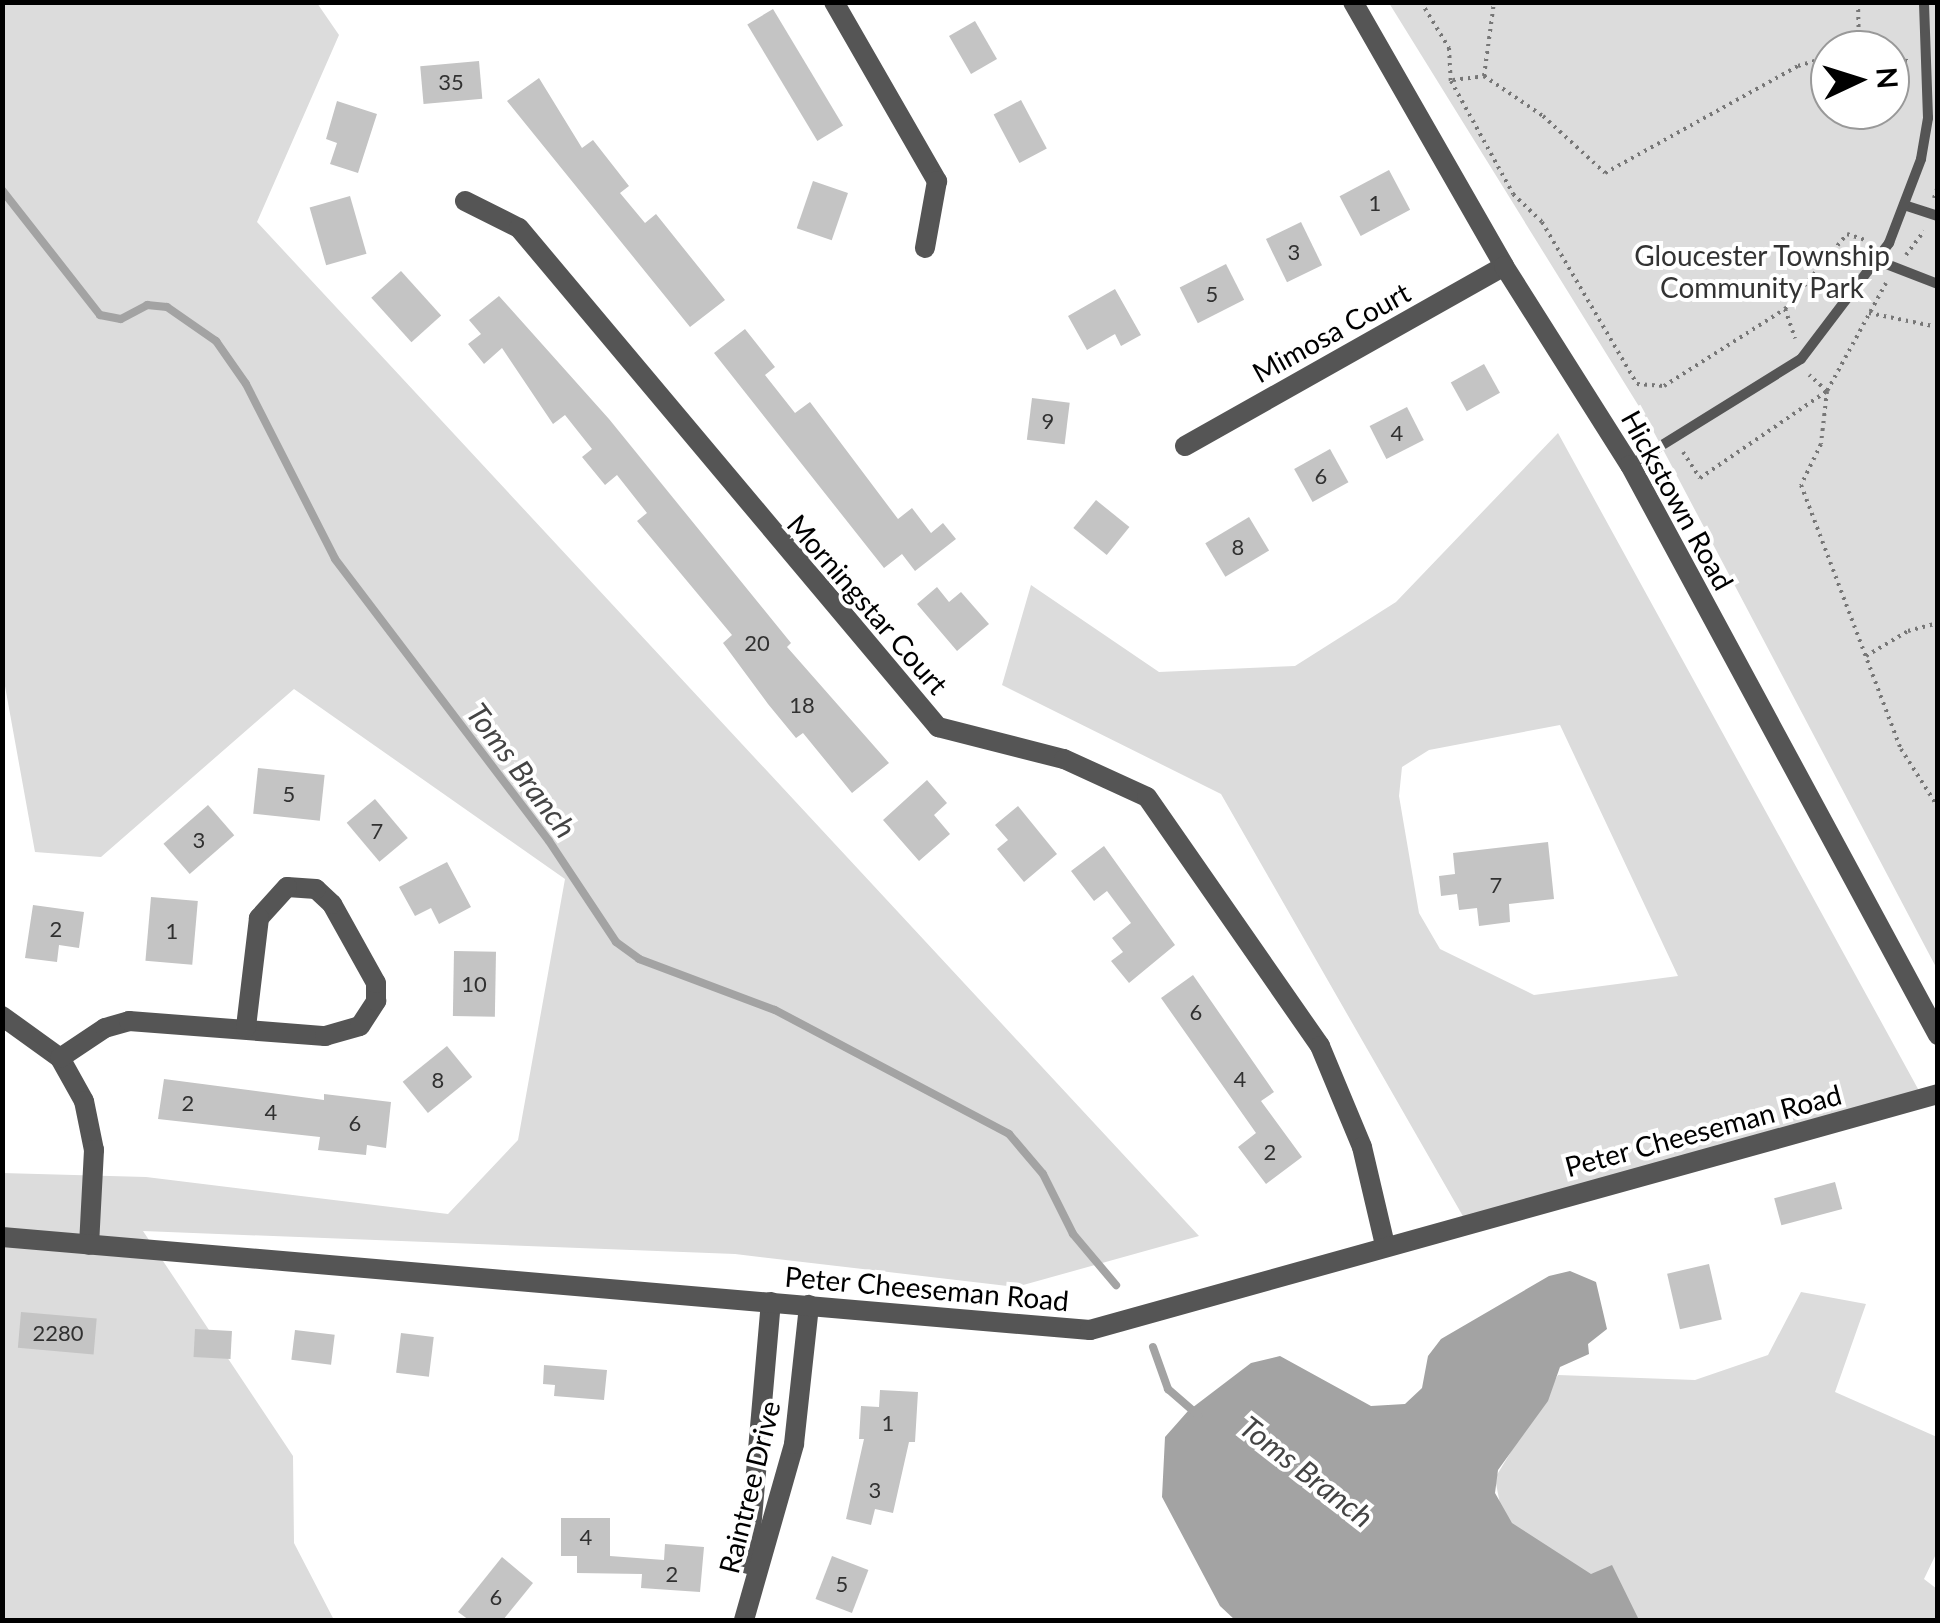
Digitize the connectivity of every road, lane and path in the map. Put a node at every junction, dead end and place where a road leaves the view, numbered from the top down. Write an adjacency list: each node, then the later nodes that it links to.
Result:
1 (834, 2): 17 (street)
2 (1353, 2): 19 (street, Hickstown Road)
3 (1421, 2): 10 (path)
4 (1494, 2): 9 (path)
5 (1858, 2): 7 (path)
6 (1924, 2): 13 (lane)
7 (1859, 30)
8 (1810, 62): 9 (path)
9 (1484, 76): 10 (path)
10 (1451, 81): 22 (path)
11 (1937, 189): 14 (path)
12 (465, 202): 40 (street, Morningstar Court)
13 (1904, 205): 14 (lane); 15 (lane)
14 (1934, 215): 16 (path)
15 (1889, 243): 16 (path); 18 (lane); 22 (path)
16 (1912, 246): 20 (path)
17 (925, 248)
18 (1876, 260): 20 (lane); 25 (lane)
19 (1504, 266): 28 (street, Mimosa Court); 29 (street, Hickstown Road)
20 (1896, 269): 21 (lane); 23 (path)
21 (1938, 284)
22 (1785, 310): 25 (path)
23 (1868, 313): 24 (path); 26 (path)
24 (1938, 326)
25 (1801, 359): 26 (path); 27 (lane)
26 (1827, 391): 27 (path); 31 (path)
27 (1673, 437): 29 (lane)
28 (1185, 446)
29 (1630, 465): 35 (street, Hickstown Road)
30 (1938, 623): 31 (path)
31 (1866, 656): 32 (path)
32 (1938, 808)
33 (2, 1016): 36 (street)
34 (246, 1026): 34 (street); 36 (street)
35 (1938, 1034)
36 (60, 1058): 39 (street)
37 (1938, 1094): 40 (street, Peter Cheeseman Road)
38 (2, 1238): 39 (street, Peter Cheeseman Road)
39 (89, 1245): 41 (street, Peter Cheeseman Road)
40 (1385, 1246): 42 (street, Peter Cheeseman Road)
41 (771, 1302): 42 (street, Peter Cheeseman Road); 43 (street, Raintree Drive)
42 (808, 1306): 43 (street, Raintree Drive)
43 (744, 1620)

